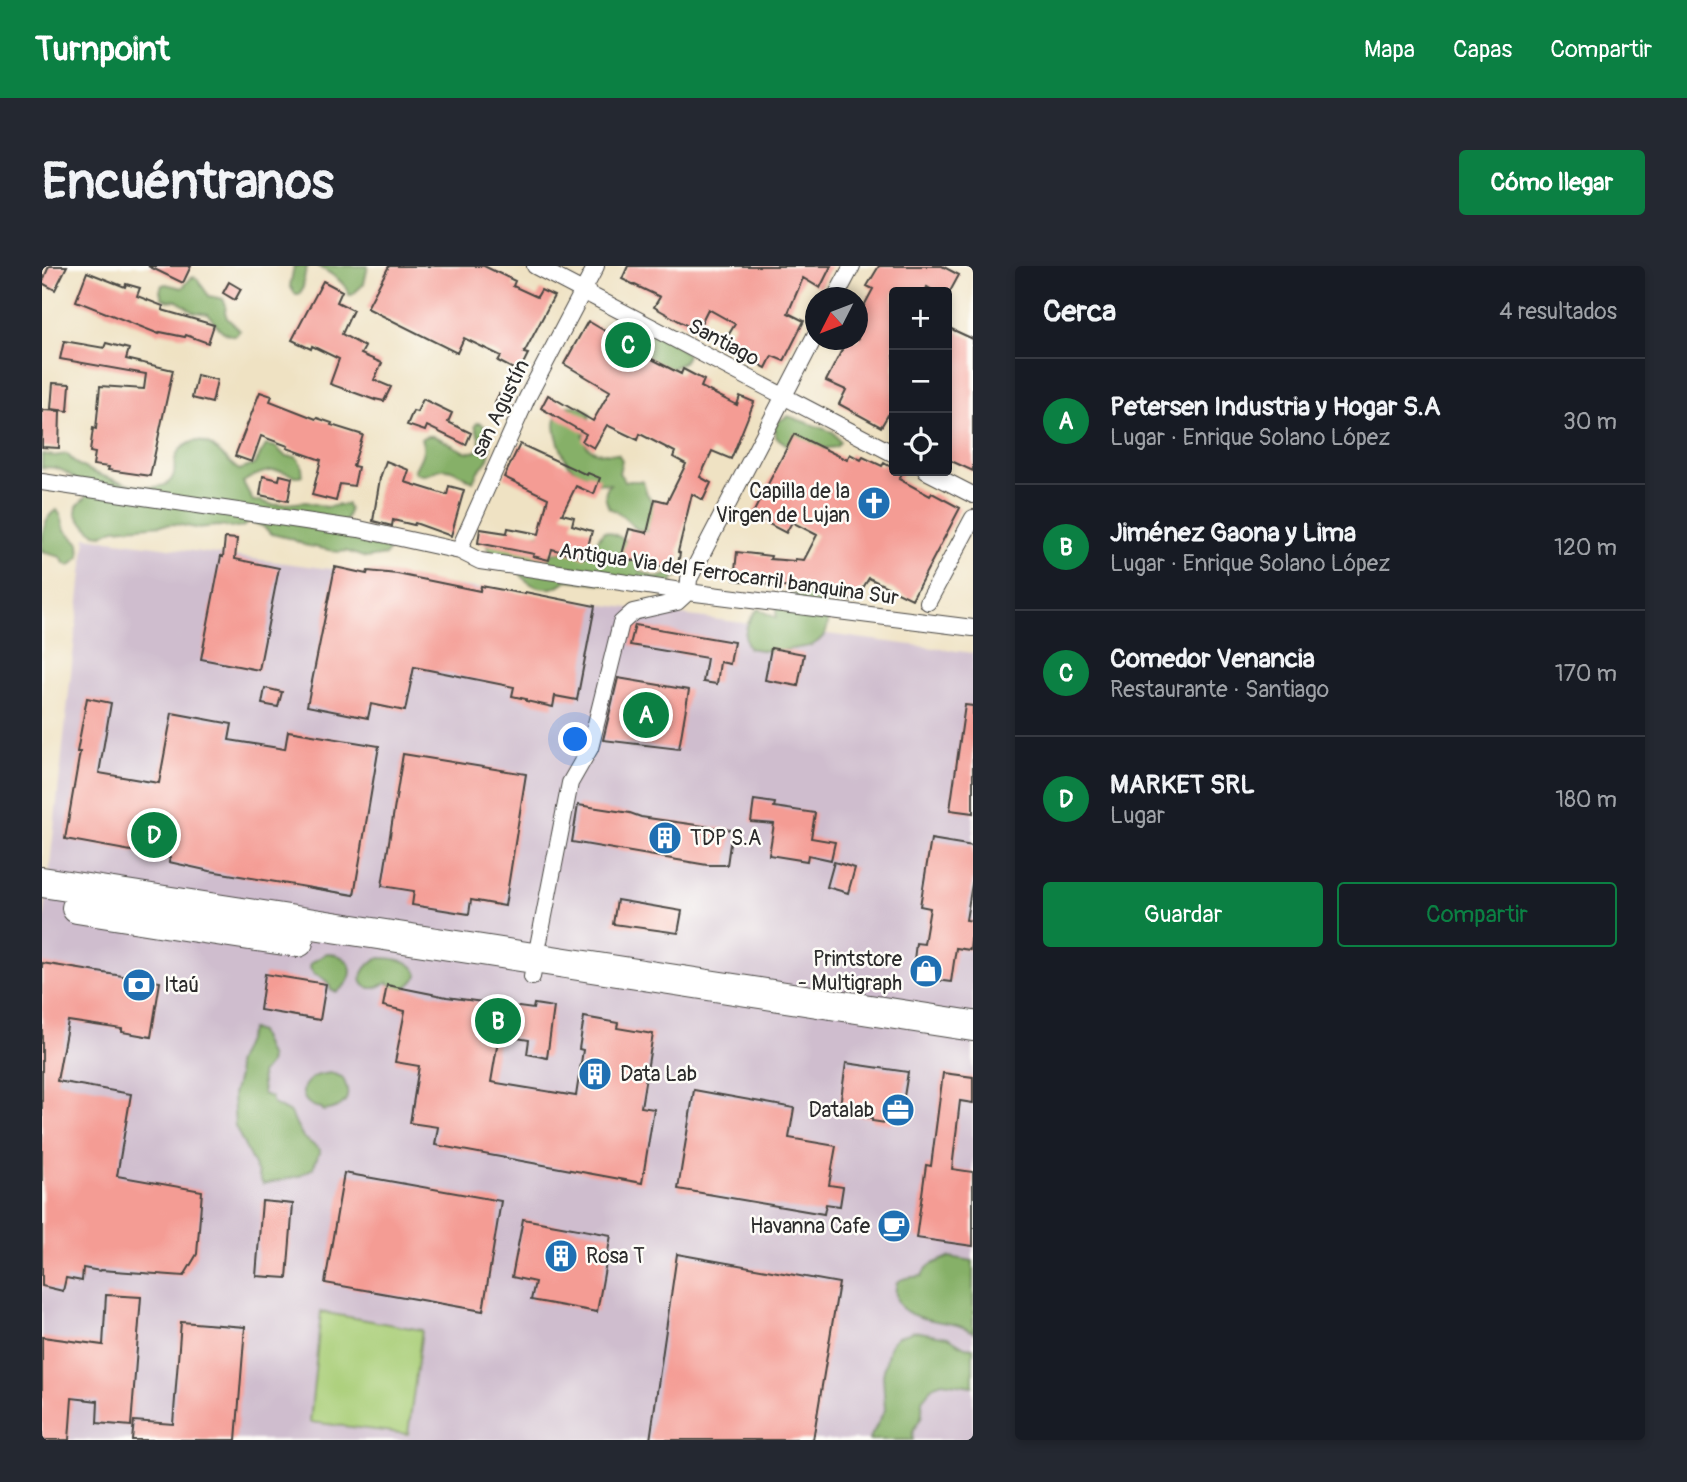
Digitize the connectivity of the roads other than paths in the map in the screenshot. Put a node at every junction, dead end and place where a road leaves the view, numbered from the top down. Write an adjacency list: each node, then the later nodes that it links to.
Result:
1 (535, 266): 5 (street, Santiago)
2 (596, 266): 5 (street, san Agustín)
3 (852, 266): 4 (street)
4 (841, 287)
5 (583, 291): 7 (street, Santiago); 13 (street, san Agustín)
6 (807, 350): 7 (street)
7 (782, 397): 8 (street, Santiago); 14 (street)
8 (889, 451)
9 (936, 476): 11 (street)
10 (42, 482): 13 (street)
11 (973, 495)
12 (973, 518): 15 (street)
13 (460, 551): 14 (street, Antigua Via del Ferrocarril banquina Sur)
14 (688, 592): 16 (street, Antigua Via del Ferrocarril banquina Sur); 19 (street)
15 (928, 602)
16 (973, 628)
17 (42, 882): 19 (highway)
18 (42, 902): 19 (highway)
19 (534, 968): 20 (highway); 21 (highway)
20 (973, 1026)
21 (973, 1044)

